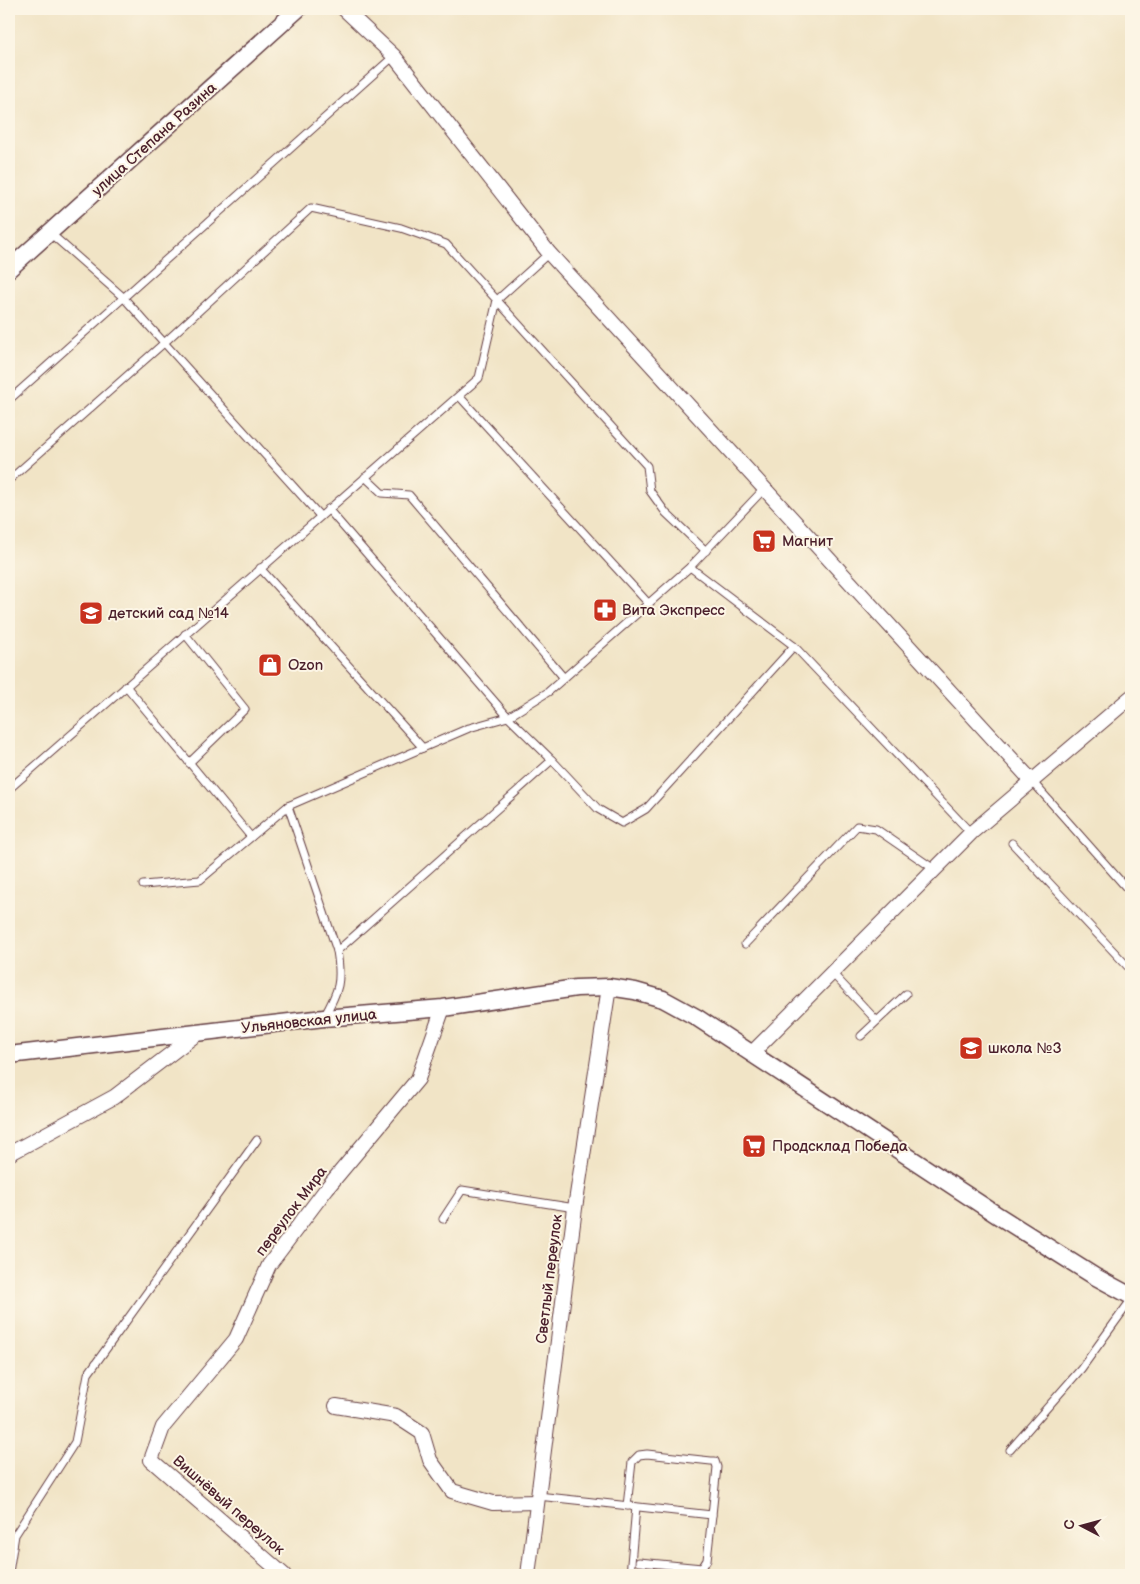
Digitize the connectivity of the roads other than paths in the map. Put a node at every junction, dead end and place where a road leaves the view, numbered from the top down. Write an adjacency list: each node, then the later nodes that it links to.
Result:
1 (298, 9): 4 (street, улица Степана Разина)
2 (344, 9): 3 (street)
3 (394, 56): 5 (street); 7 (lane)
4 (50, 233): 6 (street, улица Степана Разина); 7 (lane)
5 (549, 253): 8 (lane); 14 (street)
6 (9, 269)
7 (123, 297): 9 (lane); 11 (lane)
8 (497, 300): 9 (lane); 10 (lane); 17 (lane)
9 (164, 343): 13 (lane); 16 (lane)
10 (459, 396): 12 (lane); 20 (lane)
11 (9, 400)
12 (365, 477): 15 (lane); 23 (lane)
13 (9, 480)
14 (764, 489): 17 (lane); 30 (street)
15 (328, 509): 16 (lane); 26 (lane)
16 (320, 516): 18 (lane)
17 (706, 551): 19 (lane)
18 (260, 568): 21 (lane); 27 (lane)
19 (690, 568): 20 (lane); 22 (lane)
20 (648, 604): 23 (lane)
21 (185, 634): 24 (lane); 29 (lane)
22 (794, 646): 28 (lane); 33 (lane)
23 (564, 678): 26 (lane)
24 (126, 686): 29 (lane); 31 (lane)
25 (1131, 697): 30 (street)
26 (508, 717): 27 (lane); 28 (lane)
27 (423, 748): 32 (lane)
28 (552, 760): 40 (lane)
29 (189, 763): 34 (lane)
30 (1031, 780): 33 (street); 38 (lane)
31 (9, 789)
32 (288, 806): 34 (lane); 40 (lane)
33 (971, 833): 36 (street)
34 (251, 837): 37 (lane)
35 (1012, 843): 41 (lane)
36 (934, 869): 39 (lane); 42 (street)
37 (143, 884)
38 (1131, 893)
39 (744, 944)
40 (337, 951): 46 (lane)
41 (1131, 970)
42 (832, 973): 47 (lane); 50 (street)
43 (610, 987): 45 (street, Ульяновская улица); 50 (street, Ульяновская улица); 54 (street, Светлый переулок)
44 (906, 994): 47 (lane)
45 (443, 1008): 46 (street, Ульяновская улица); 59 (street, переулок Мира)
46 (324, 1018): 48 (street, Ульяновская улица)
47 (876, 1020): 49 (lane)
48 (198, 1033): 51 (street, Ульяновская улица); 53 (street)
49 (861, 1036)
50 (752, 1053): 56 (street, Ульяновская улица)
51 (9, 1055)
52 (257, 1140): 65 (lane)
53 (9, 1154)
54 (575, 1208): 55 (lane); 60 (street, Светлый переулок)
55 (443, 1219)
56 (1131, 1298): 58 (lane)
57 (336, 1406): 60 (street)
58 (1010, 1450)
59 (152, 1460): 66 (street, Вишнёвый переулок)
60 (538, 1499): 61 (lane); 67 (street, Светлый переулок)
61 (627, 1506): 62 (lane); 63 (lane)
62 (636, 1507): 63 (lane); 68 (lane)
63 (712, 1515): 64 (lane)
64 (639, 1562)
65 (10, 1573)
66 (284, 1575)
67 (528, 1575)
68 (630, 1575)

